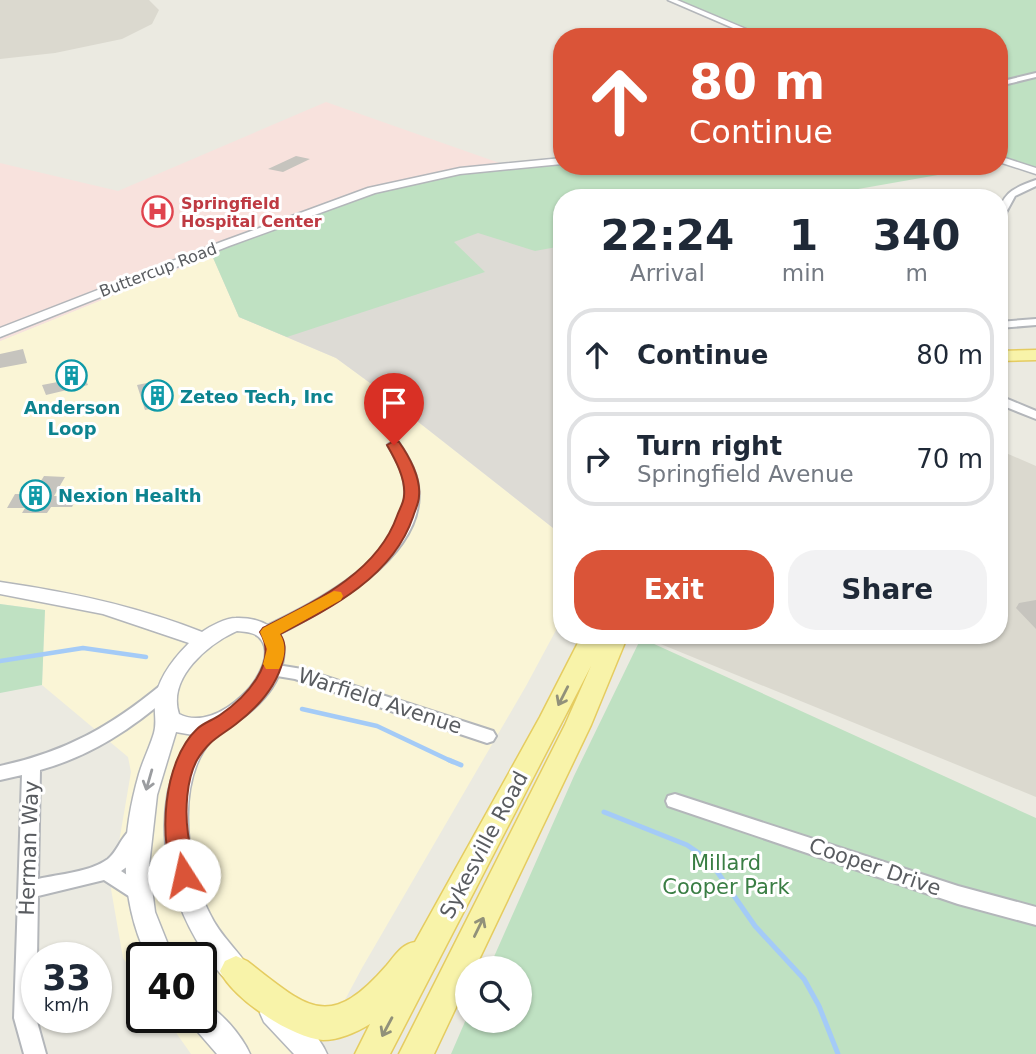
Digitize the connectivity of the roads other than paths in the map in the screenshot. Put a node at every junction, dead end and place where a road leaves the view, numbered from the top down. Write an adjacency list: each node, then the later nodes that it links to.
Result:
1 (671, 0): 2 (street)
2 (739, 28)
3 (1036, 75): 4 (street)
4 (1008, 83)
5 (553, 162): 12 (street, Buttercup Road)
6 (1008, 162): 7 (street)
7 (1036, 172)
8 (1036, 183): 9 (street)
9 (1008, 198)
10 (1036, 322): 11 (street)
11 (1008, 324)
12 (0, 333)
13 (1036, 355): 14 (main road)
14 (1008, 356)
15 (1008, 403): 16 (street)
16 (1036, 415)
17 (394, 445): 19 (street)
18 (0, 588): 20 (street)
19 (269, 632): 20 (street); 23 (street)
20 (202, 640): 24 (street)
21 (589, 644): 36 (main road, Sykesville Road, one-way to 36)
22 (612, 644): 44 (main road, Sykesville Road, one-way to 22)
23 (271, 670): 26 (street); 27 (street, Warfield Avenue)
24 (167, 689): 25 (street); 28 (street)
25 (167, 715): 26 (street); 31 (street, one-way to 31)
26 (217, 724): 38 (street)
27 (487, 736)
28 (31, 767): 29 (street); 33 (street, Herman Way)
29 (0, 773)
30 (675, 801): 35 (street, Cooper Drive)
31 (138, 831): 32 (street); 34 (street)
32 (106, 871): 33 (street); 34 (street)
33 (28, 890): 40 (street, Herman Way)
34 (138, 893): 37 (street)
35 (1036, 915)
36 (446, 917): 38 (main road); 43 (main road, Sykesville Road, one-way to 43)
37 (151, 942)
38 (236, 971): 42 (street)
39 (217, 1033): 41 (street)
40 (35, 1054)
41 (236, 1054)
42 (313, 1054)
43 (372, 1054)
44 (416, 1054)

